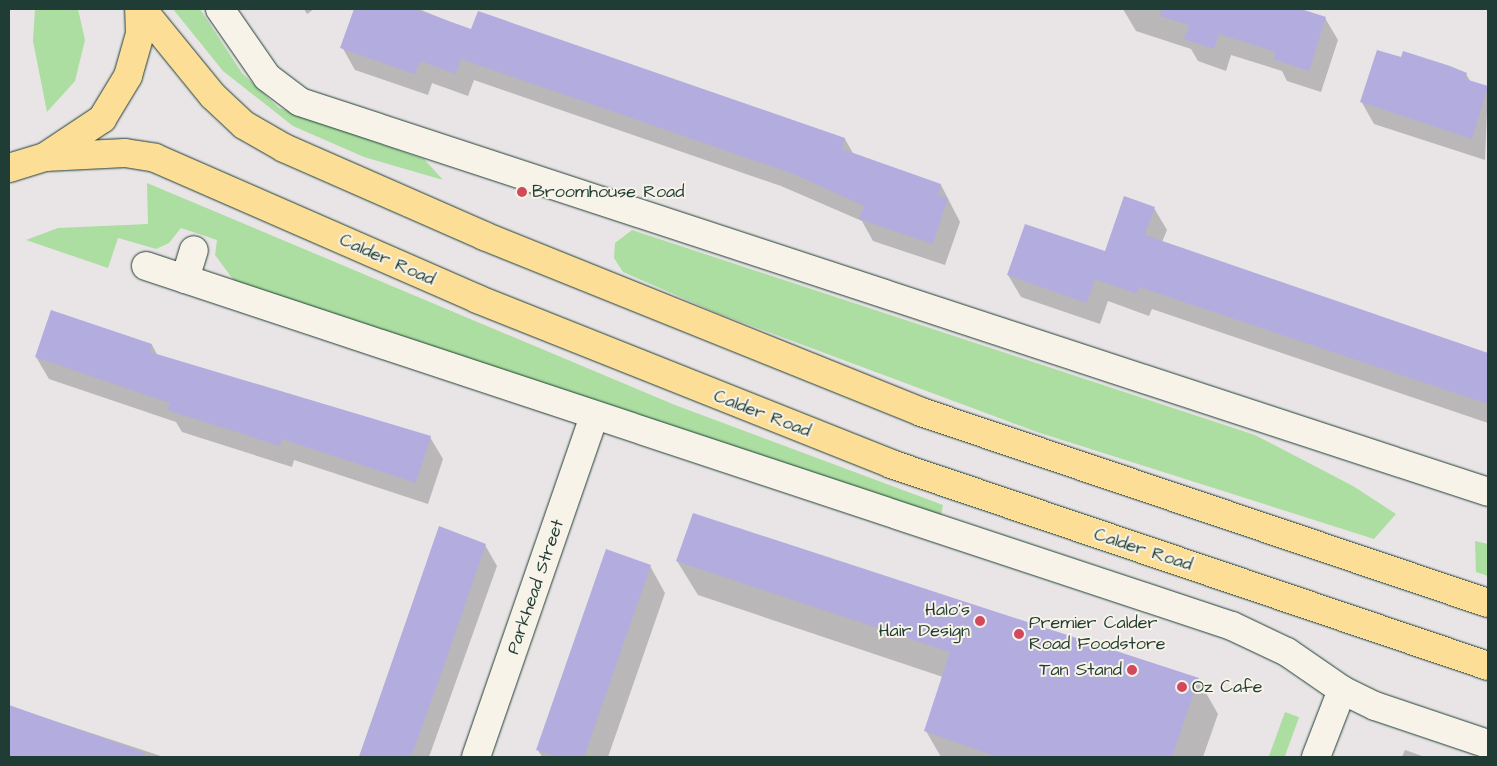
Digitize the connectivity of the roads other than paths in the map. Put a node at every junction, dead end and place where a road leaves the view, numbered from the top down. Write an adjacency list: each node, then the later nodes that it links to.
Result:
1 (140, 9): 3 (main road, Calder Road); 10 (main road, Calder Road)
2 (220, 9): 9 (street)
3 (45, 157): 4 (main road, Calder Road); 11 (main road, Calder Road)
4 (9, 168)
5 (194, 250): 7 (street)
6 (146, 266): 7 (street)
7 (185, 279): 8 (street)
8 (594, 416): 12 (street); 14 (street, Parkhead Street)
9 (1488, 492)
10 (1488, 603)
11 (1488, 666)
12 (1342, 690): 13 (street); 15 (street)
13 (1488, 744)
14 (476, 757)
15 (1316, 757)

